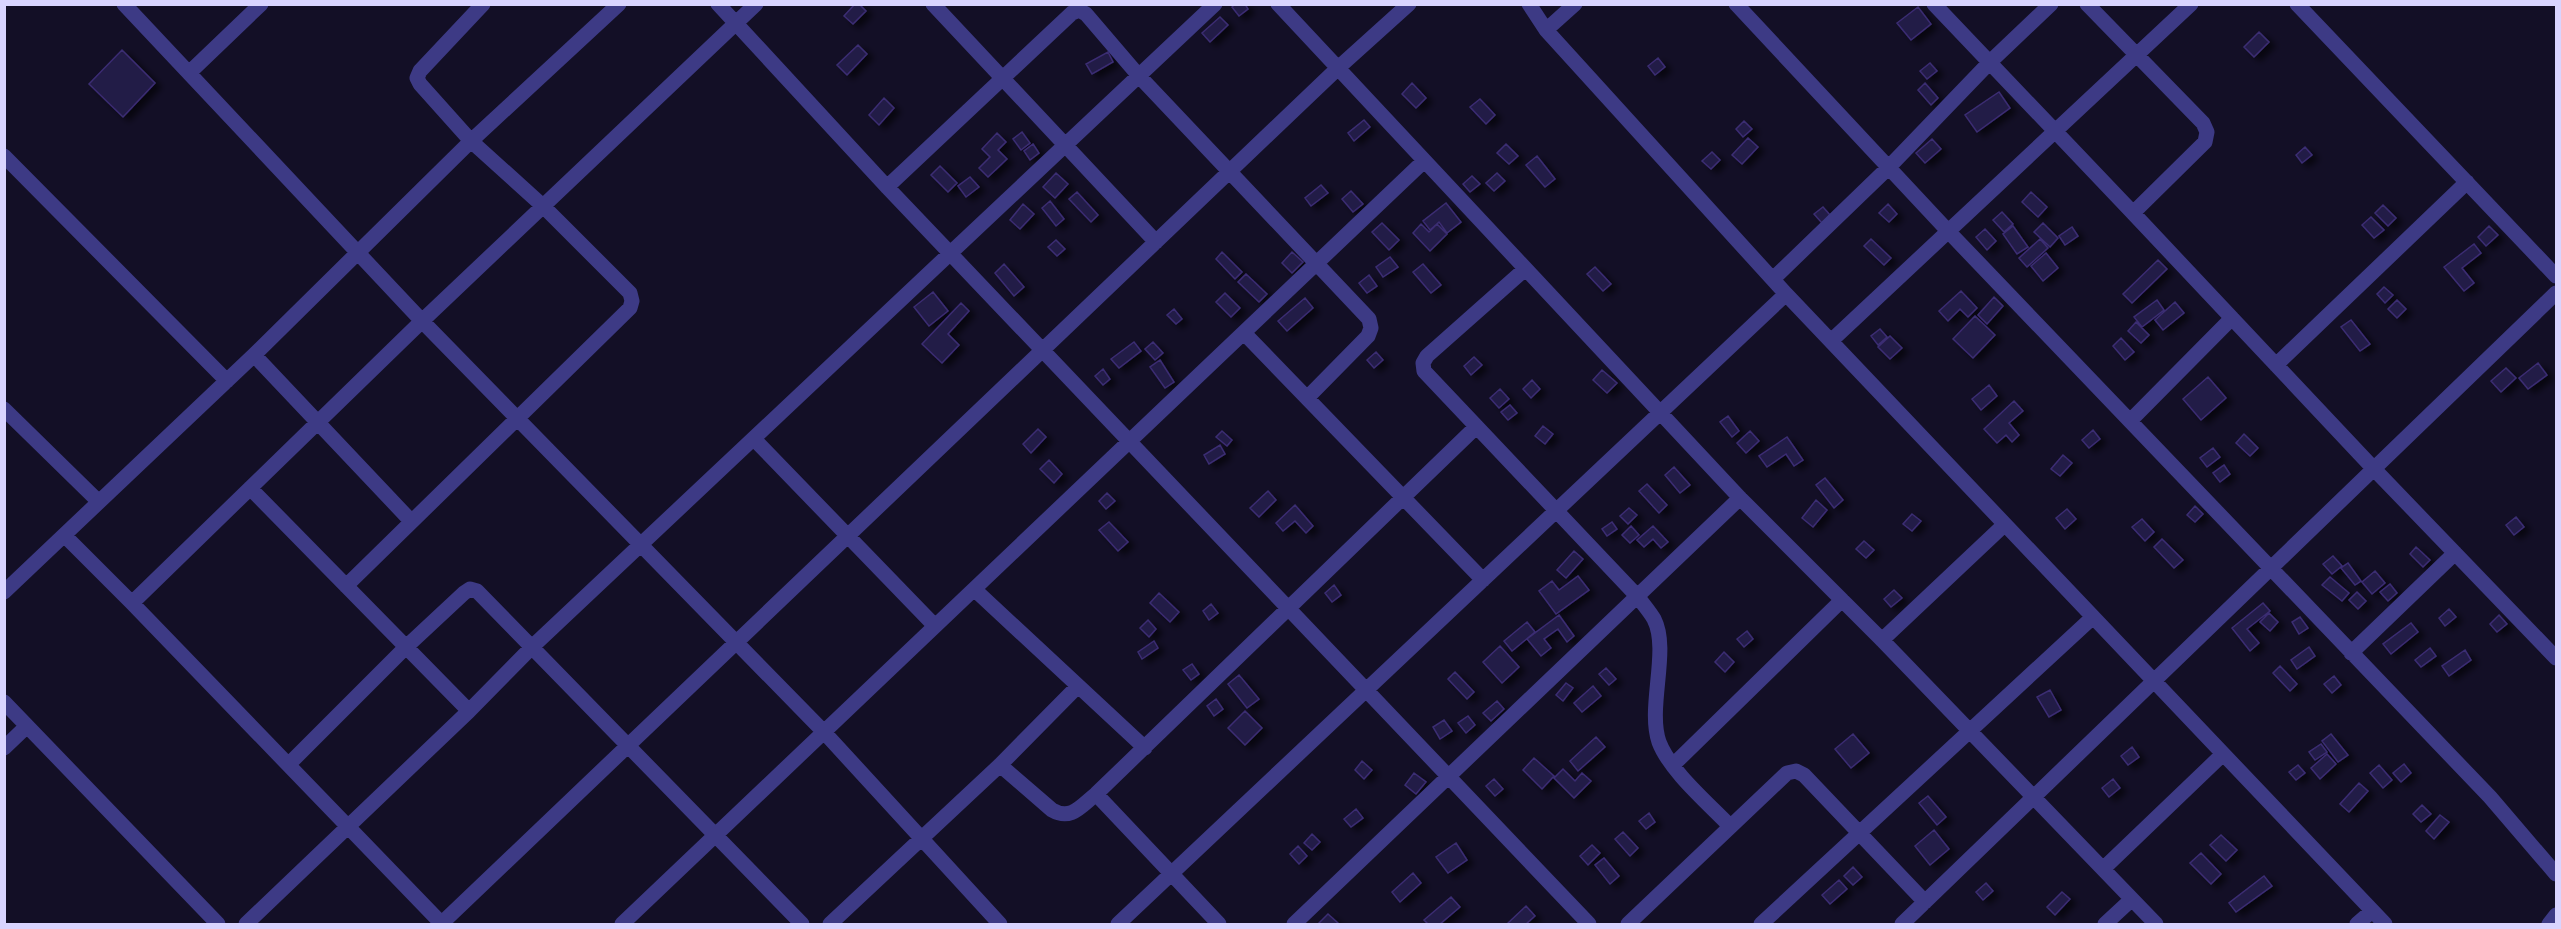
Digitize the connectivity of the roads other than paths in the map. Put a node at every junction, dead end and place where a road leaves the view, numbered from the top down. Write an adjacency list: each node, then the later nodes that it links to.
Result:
1 (261, 4): 24 (street)
2 (483, 4): 28 (street)
3 (620, 4): 28 (street)
4 (718, 4): 19 (street)
5 (756, 4): 19 (street)
6 (1215, 4): 25 (street)
7 (1278, 4): 23 (street)
8 (1409, 4): 23 (street)
9 (1529, 4): 20 (street)
10 (1575, 4): 20 (street)
11 (1736, 4): 32 (street)
12 (1934, 4): 22 (street)
13 (2051, 4): 22 (street)
14 (2087, 4): 21 (street)
15 (2191, 4): 21 (street)
16 (2297, 4): 34 (street)
17 (134, 8): 24 (street)
18 (944, 8): 26 (street)
19 (735, 23): 35 (street); 36 (street)
20 (1546, 30): 45 (street)
21 (2137, 56): 27 (street); 37 (street)
22 (1990, 62): 27 (street); 32 (street)
23 (1338, 68): 31 (street); 33 (street)
24 (189, 73): 41 (street)
25 (1139, 76): 26 (street); 29 (street); 33 (street)
26 (1002, 77): 29 (street); 35 (street)
27 (2056, 131): 37 (street); 38 (street)
28 (471, 141): 36 (street); 41 (street)
29 (1064, 144): 39 (street); 40 (street)
30 (4, 156): 55 (street)
31 (1424, 161): 42 (street); 43 (street)
32 (1888, 168): 38 (street); 45 (street)
33 (1230, 172): 39 (street); 42 (street)
34 (2467, 182): 44 (street); 54 (street)
35 (887, 186): 40 (street)
36 (544, 207): 49 (street); 59 (street)
37 (2133, 213): 48 (street)
38 (1948, 231): 51 (street); 60 (street)
39 (1156, 242): 52 (street)
40 (950, 252): 52 (street); 63 (street)
41 (359, 253): 49 (street); 53 (street)
42 (1317, 264): 50 (street); 56 (street)
43 (1525, 269): 58 (street); 62 (street)
44 (2556, 276)
45 (1773, 279): 47 (street)
46 (2556, 293): 65 (street)
47 (1786, 294): 51 (street); 58 (street)
48 (2232, 318): 54 (street); 60 (street)
49 (422, 321): 59 (street); 61 (street)
50 (1245, 334): 56 (street); 64 (street)
51 (1831, 341): 72 (street)
52 (1044, 349): 64 (street); 74 (street)
53 (254, 355): 55 (street); 61 (street)
54 (2276, 365): 65 (street)
55 (226, 381): 69 (street)
56 (1306, 398): 67 (street)
57 (4, 409): 69 (street)
58 (1661, 412): 68 (street); 70 (street)
59 (517, 418): 71 (street); 75 (street)
60 (2131, 420): 77 (street)
61 (317, 424): 66 (street); 71 (street)
62 (1476, 427): 67 (street); 70 (street)
63 (754, 439): 74 (street); 75 (street)
64 (1130, 442): 80 (street); 85 (street)
65 (2374, 470): 76 (street); 77 (street)
66 (250, 488): 79 (street); 84 (street)
67 (1403, 498): 78 (street); 85 (street)
68 (1740, 498): 82 (street); 83 (street)
69 (98, 501): 73 (street)
70 (1556, 511): 78 (street); 82 (street)
71 (411, 521): 79 (street)
72 (2004, 525): 86 (street); 88 (street)
73 (64, 535): 81 (street); 84 (street)
74 (848, 536): 87 (street); 89 (street)
75 (643, 544): 89 (street); 90 (street)
76 (2455, 553): 92 (street); 93 (street)
77 (2272, 570): 92 (street); 94 (street)
78 (1483, 580): 96 (street)
79 (346, 586): 91 (street)
80 (974, 589): 87 (street); 95 (street)
81 (4, 592)
82 (1638, 597): 108 (street); 109 (street)
83 (1842, 600): 88 (street); 108 (street)
84 (132, 603): 106 (street)
85 (1290, 608): 96 (street); 104 (street)
86 (2092, 617): 94 (street); 101 (street)
87 (934, 625): 100 (street)
88 (1882, 640): 101 (street)
89 (738, 642): 100 (street); 102 (street)
90 (533, 646): 91 (street); 98 (street); 102 (street)
91 (405, 648): 98 (street); 106 (street)
92 (2351, 653): 119 (street)
93 (2556, 658)
94 (2155, 682): 105 (street); 111 (street)
95 (1077, 687): 104 (street); 107 (street)
96 (1366, 690): 109 (street); 118 (street)
97 (4, 702): 99 (street)
98 (469, 711): 112 (street)
99 (27, 726): 103 (street); 124 (street)
100 (824, 731): 115 (street); 116 (street)
101 (1969, 731): 111 (street); 114 (street)
102 (629, 746): 115 (street); 126 (street)
103 (4, 748)
104 (1145, 748): 110 (street)
105 (2223, 754): 117 (street); 122 (street)
106 (289, 764): 112 (street)
107 (1000, 765): 110 (street); 116 (street)
108 (1673, 765): 113 (street)
109 (1449, 777): 133 (street); 134 (street)
110 (1096, 794): 118 (street)
111 (2034, 797): 117 (street); 121 (street)
112 (347, 826): 125 (street); 126 (street)
113 (1730, 826): 114 (street); 135 (street)
114 (1859, 833): 121 (street); 136 (street)
115 (715, 834): 127 (street); 128 (street)
116 (922, 839): 129 (street); 130 (street)
117 (2103, 869): 120 (street)
118 (1171, 874): 131 (street); 132 (street)
119 (2556, 874)
120 (2132, 899): 138 (street); 139 (street)
121 (1925, 902): 137 (street)
122 (2372, 911): 140 (street); 141 (street)
123 (2556, 915): 142 (street)
124 (218, 924)
125 (246, 924)
126 (441, 924)
127 (622, 924)
128 (802, 924)
129 (830, 924)
130 (1000, 924)
131 (1118, 924)
132 (1219, 924)
133 (1294, 924)
134 (1589, 924)
135 (1628, 924)
136 (1761, 924)
137 (1902, 924)
138 (2105, 924)
139 (2156, 924)
140 (2357, 924)
141 (2385, 924)
142 (2549, 924)

